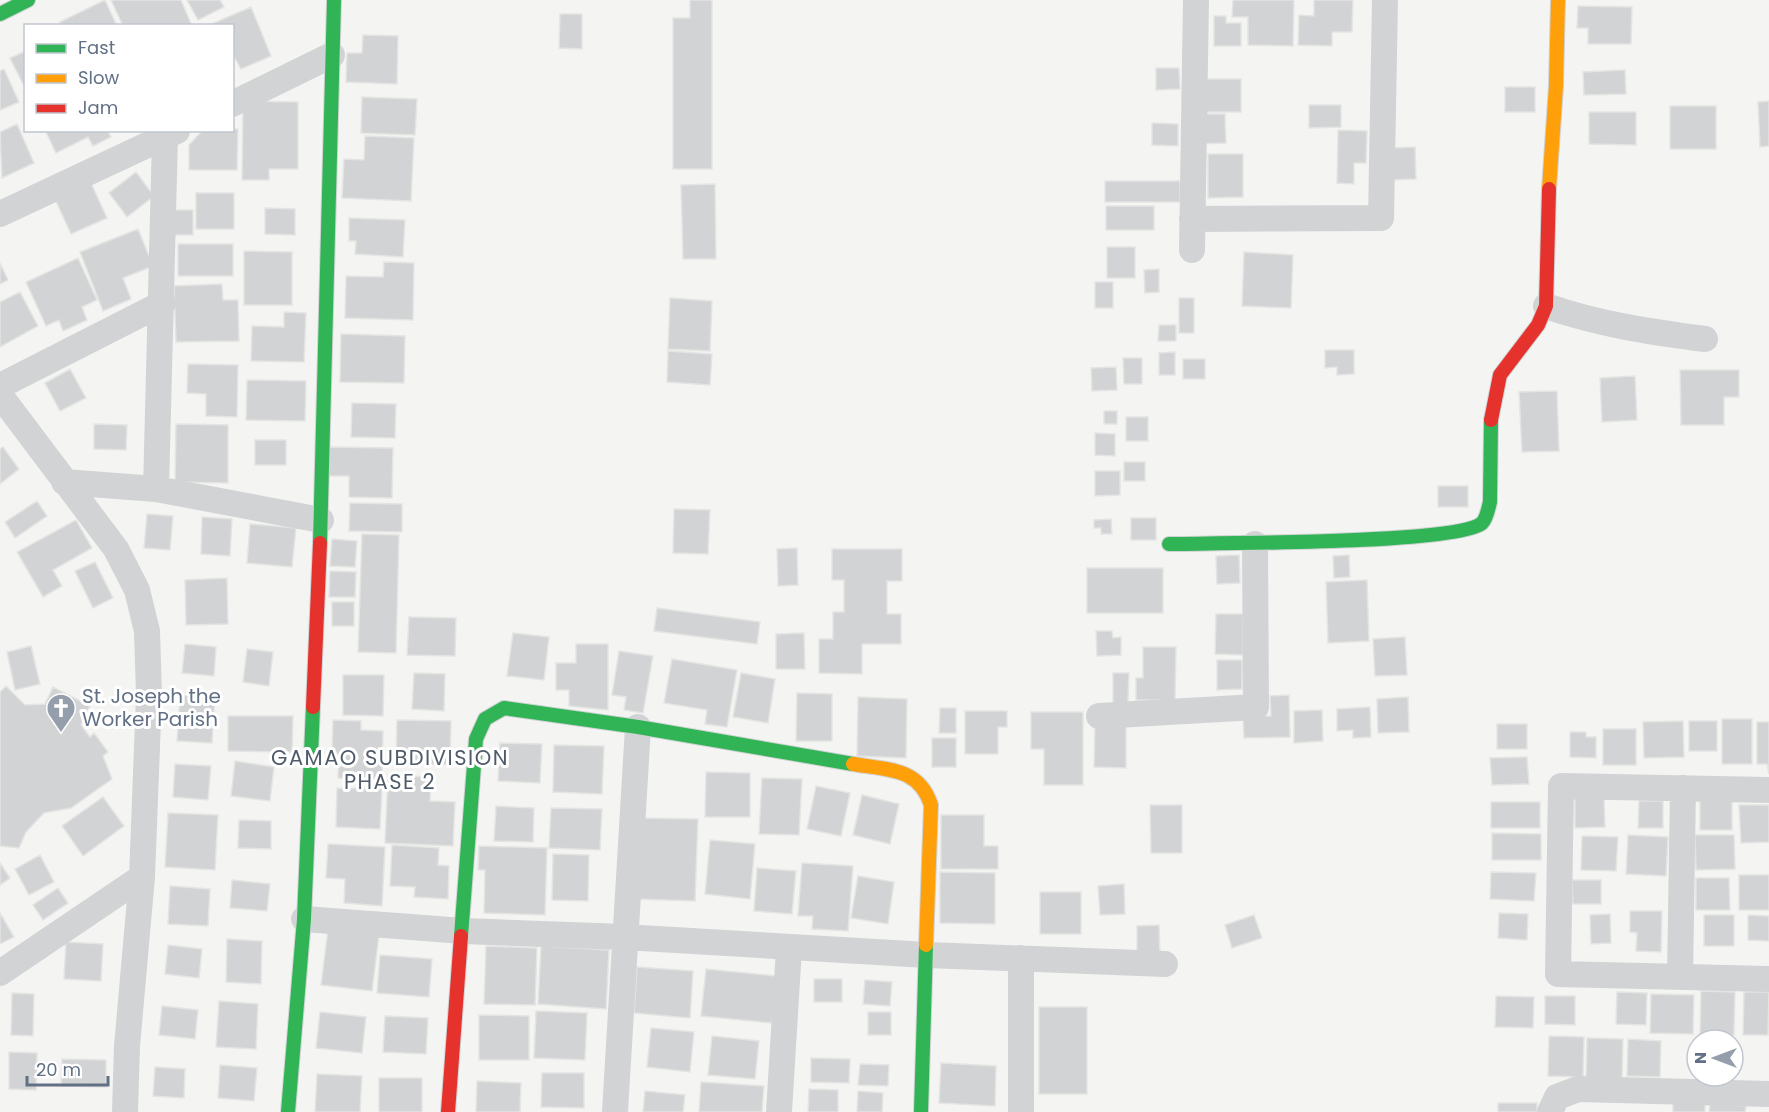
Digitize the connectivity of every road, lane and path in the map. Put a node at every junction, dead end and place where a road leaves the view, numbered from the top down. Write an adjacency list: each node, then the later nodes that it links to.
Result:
1 (28, 0): 6 (street)
2 (334, 0): 7 (street)
3 (1196, 0): 11 (street)
4 (1385, 0): 11 (street)
5 (1558, 0): 14 (street)
6 (0, 14)
7 (332, 55): 8 (street); 20 (street)
8 (234, 103)
9 (172, 134): 10 (street); 13 (street)
10 (0, 214)
11 (1192, 219): 12 (street)
12 (1192, 250)
13 (163, 303): 16 (street); 19 (street)
14 (1546, 306): 15 (street); 22 (street)
15 (1705, 339)
16 (0, 386)
17 (0, 395): 18 (street)
18 (64, 482): 19 (street); 27 (street)
19 (156, 489): 20 (street)
20 (321, 520): 28 (street)
21 (1169, 544): 22 (street)
22 (1255, 544): 23 (street)
23 (1099, 716)
24 (638, 727): 29 (street); 30 (street); 32 (street)
25 (1683, 788): 26 (street); 36 (street); 36 (street)
26 (1769, 790)
27 (142, 878): 35 (street); 40 (street)
28 (304, 919): 29 (street); 41 (street)
29 (464, 931): 30 (street); 42 (street)
30 (624, 937): 31 (street); 43 (street)
31 (789, 948): 32 (street); 44 (street)
32 (927, 955): 33 (street); 45 (street)
33 (1021, 958): 34 (street); 46 (street)
34 (1166, 964)
35 (0, 974)
36 (1680, 977): 37 (street)
37 (1769, 979)
38 (1769, 1095): 39 (street)
39 (1663, 1102): 47 (street)
40 (125, 1112)
41 (288, 1112)
42 (448, 1112)
43 (615, 1112)
44 (779, 1112)
45 (921, 1112)
46 (1021, 1112)
47 (1550, 1112)

